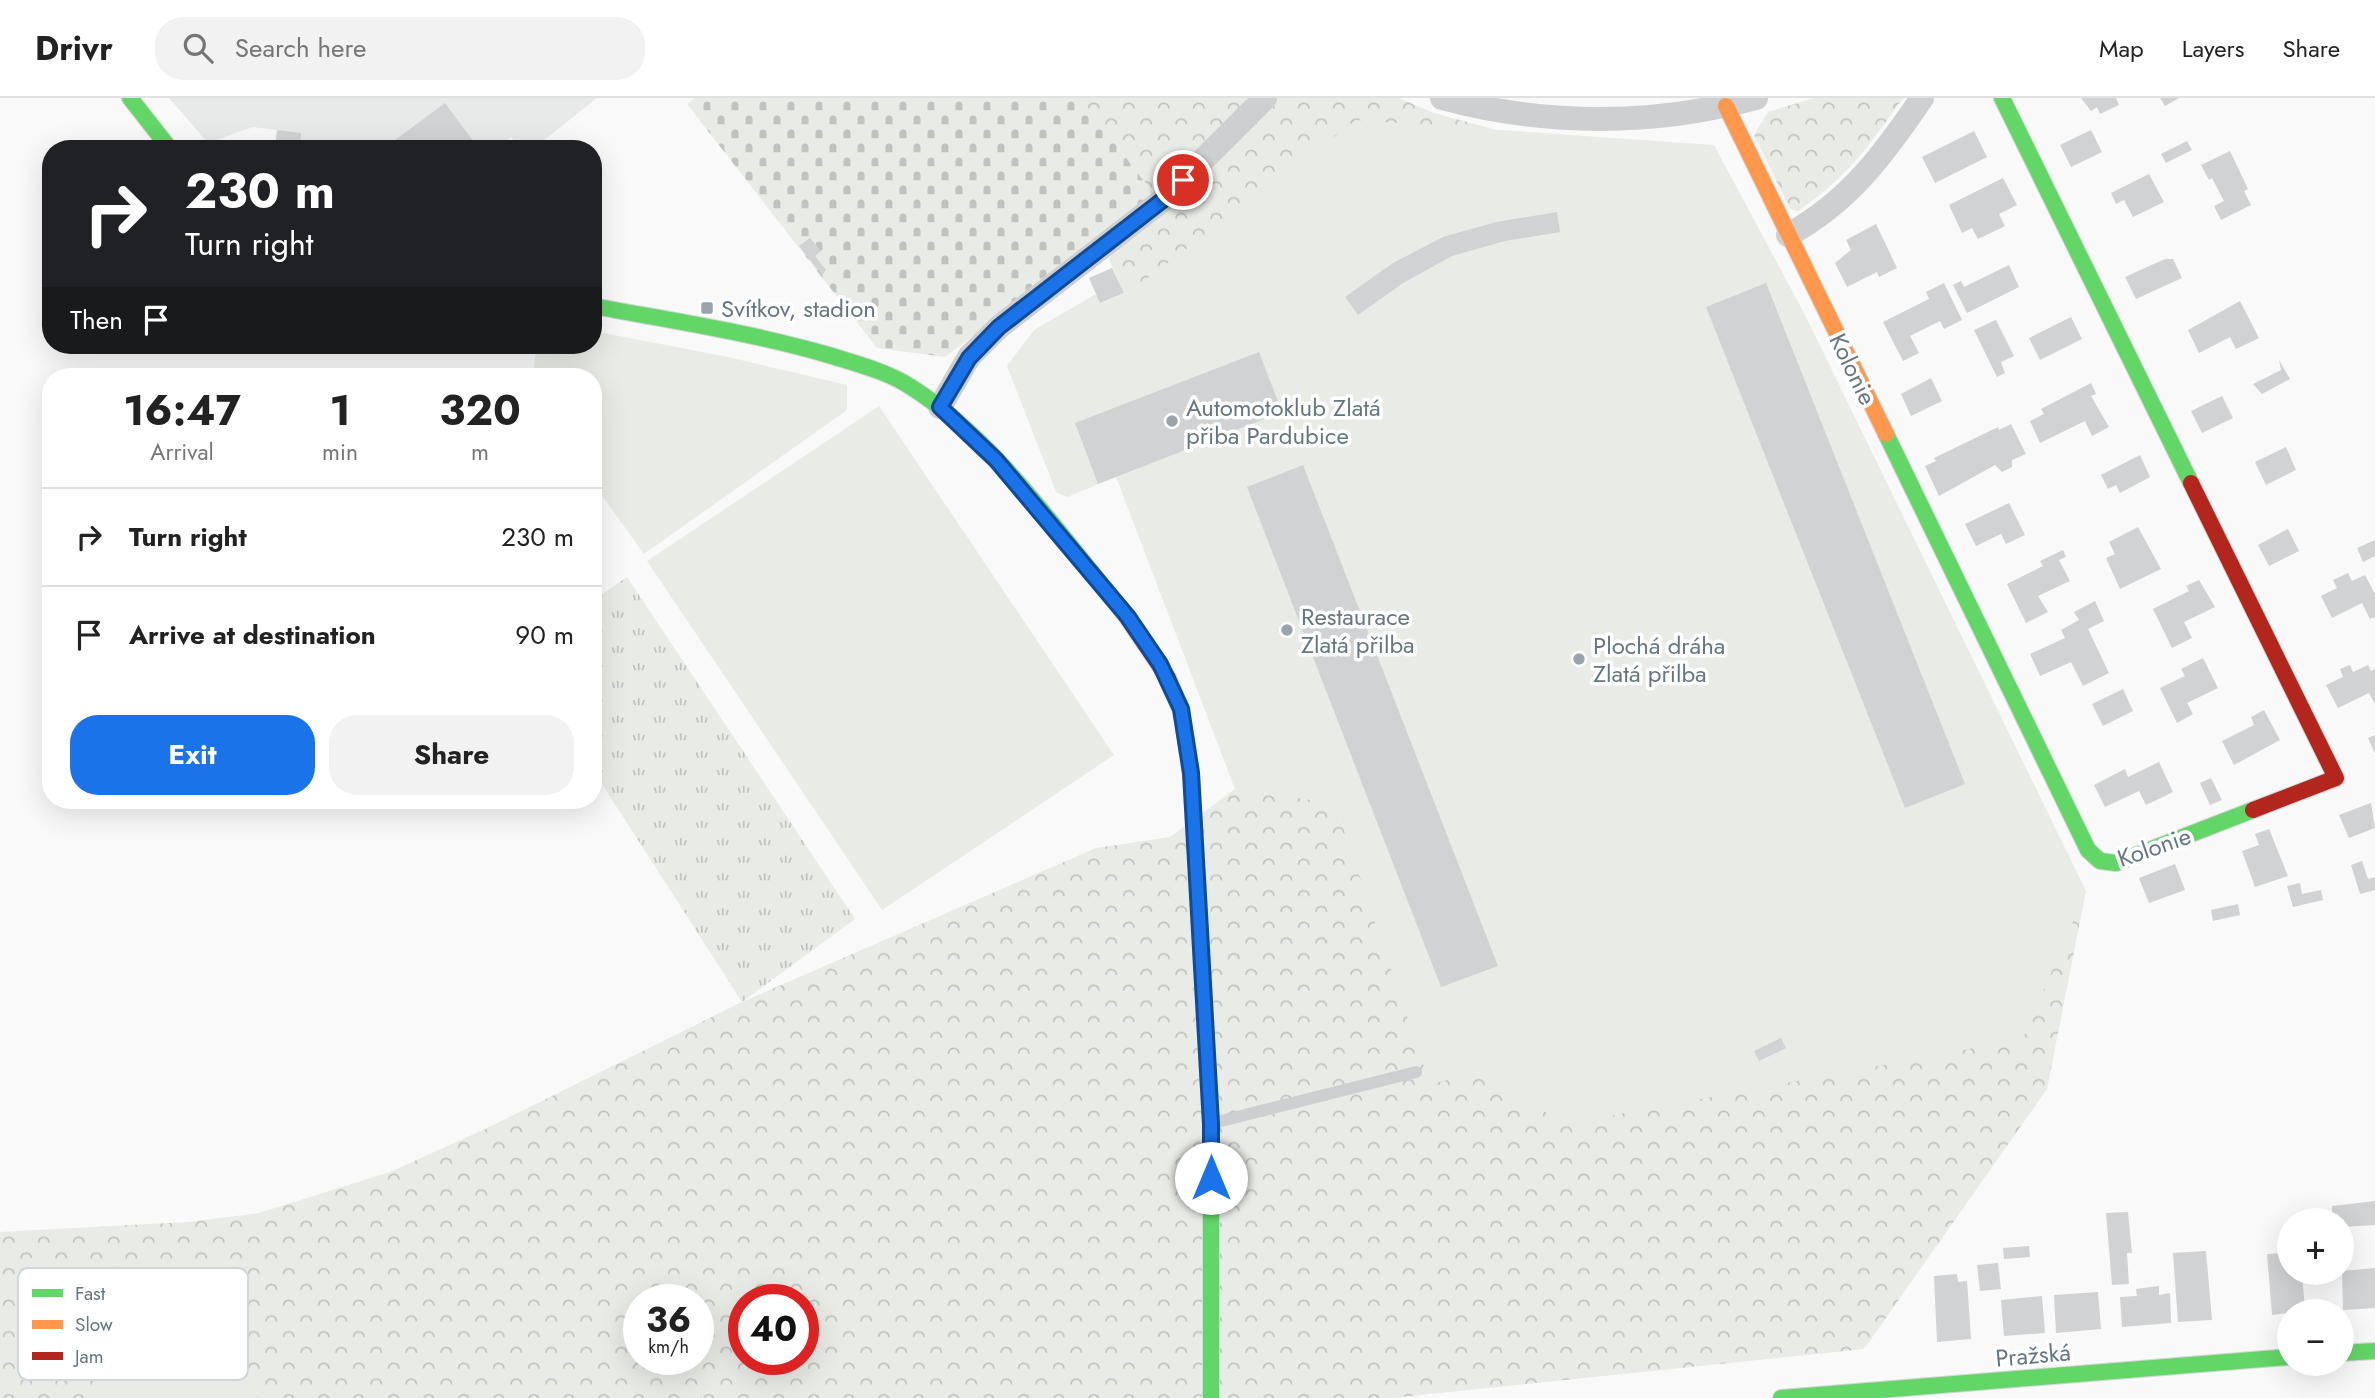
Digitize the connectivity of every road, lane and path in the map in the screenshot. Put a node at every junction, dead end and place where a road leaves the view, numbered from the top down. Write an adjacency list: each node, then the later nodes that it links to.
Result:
1 (130, 98): 8 (street)
2 (1265, 98): 11 (street)
3 (1442, 98): 7 (street)
4 (1756, 98): 7 (street)
5 (1922, 98): 9 (street)
6 (2002, 98): 9 (street, Kolonie)
7 (1726, 106): 9 (street)
8 (163, 140)
9 (1788, 235)
10 (602, 308): 11 (street)
11 (940, 407): 13 (street)
12 (1416, 1072): 13 (lane)
13 (1211, 1124): 17 (street)
14 (2375, 1350): 15 (street)
15 (2354, 1352)
16 (2277, 1358): 18 (street, Pražská)
17 (1211, 1398)
18 (1781, 1398)

